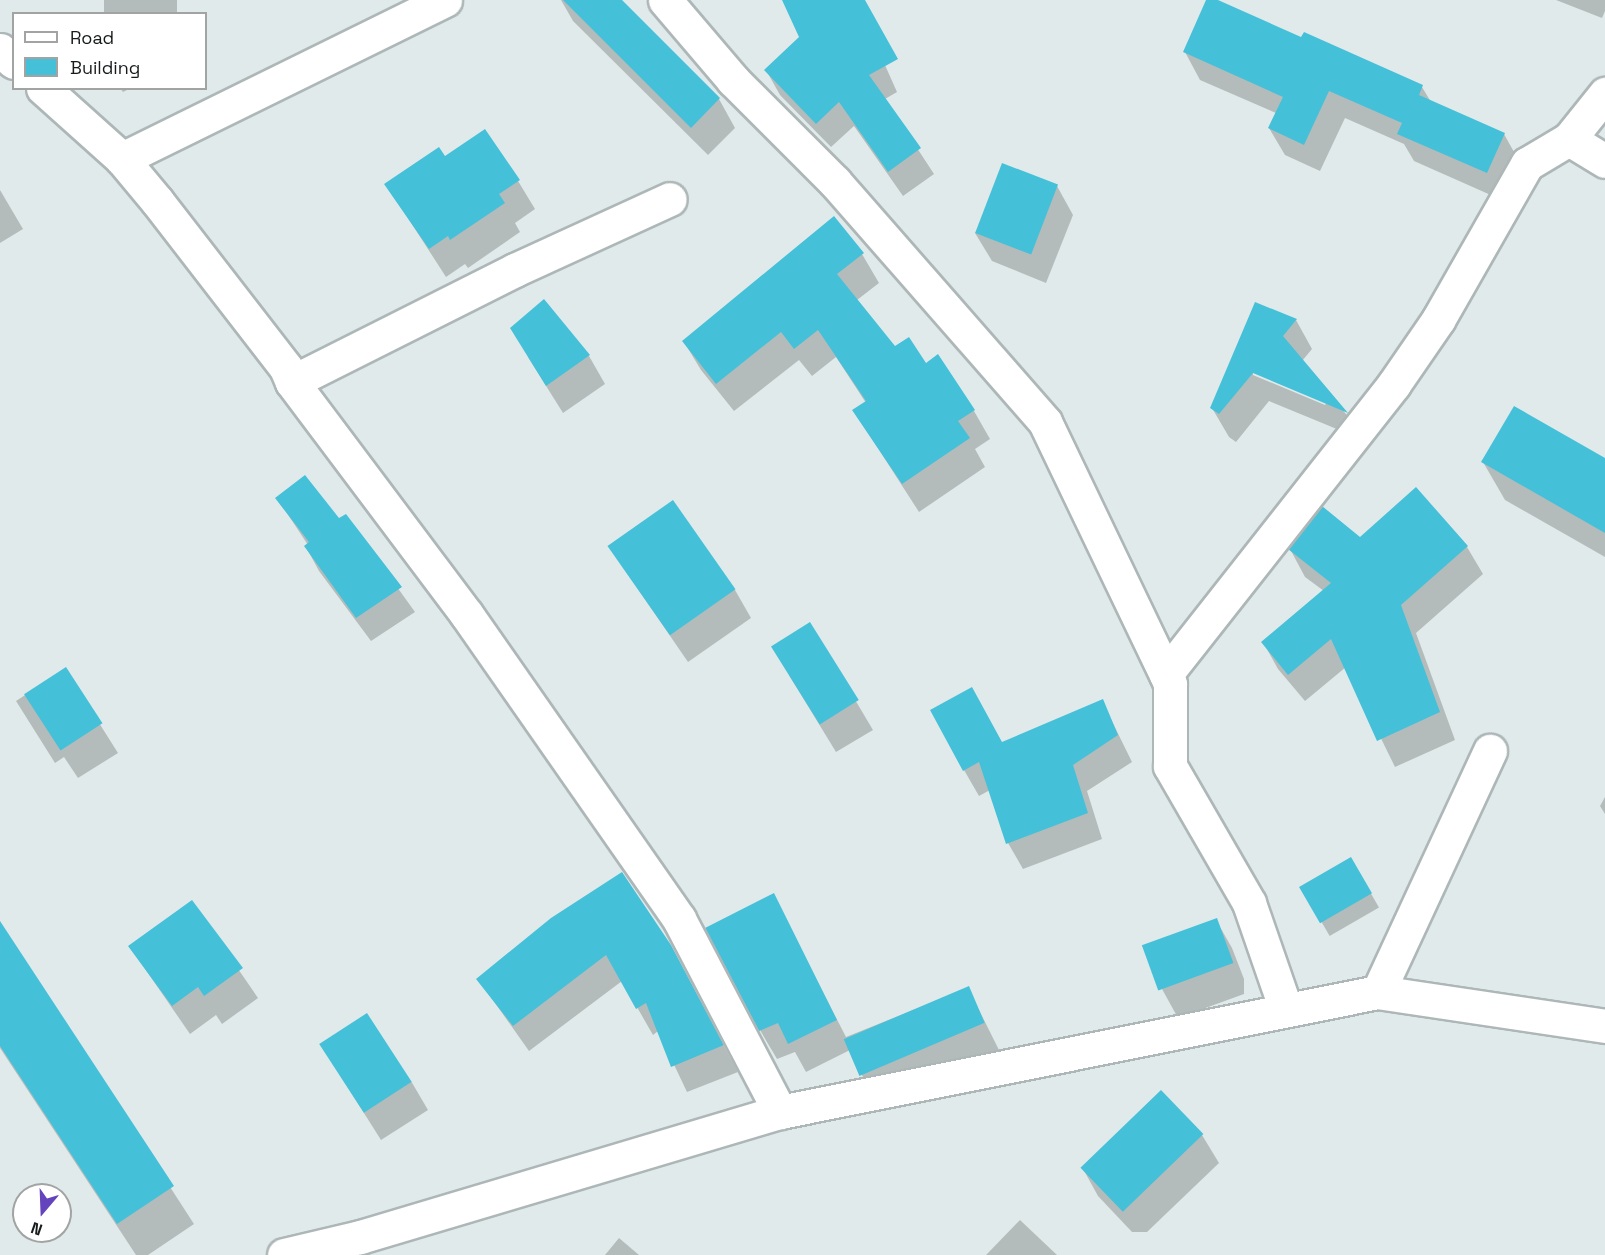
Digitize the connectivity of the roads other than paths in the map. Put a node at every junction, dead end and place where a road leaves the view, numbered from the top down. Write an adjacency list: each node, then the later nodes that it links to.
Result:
1 (445, 0): 8 (street)
2 (664, 0): 12 (street)
3 (0, 51): 4 (street)
4 (12, 61)
5 (45, 90): 8 (street)
6 (1605, 94): 7 (street)
7 (1569, 139): 9 (street); 12 (street)
8 (122, 159): 11 (street)
9 (1605, 160)
10 (670, 199): 11 (street)
11 (292, 382): 17 (street)
12 (1168, 679): 15 (street)
13 (1490, 751): 14 (street)
14 (1378, 992): 15 (street); 16 (street)
15 (1286, 1010): 17 (street)
16 (1605, 1026)
17 (780, 1112): 18 (street)
18 (284, 1255)

